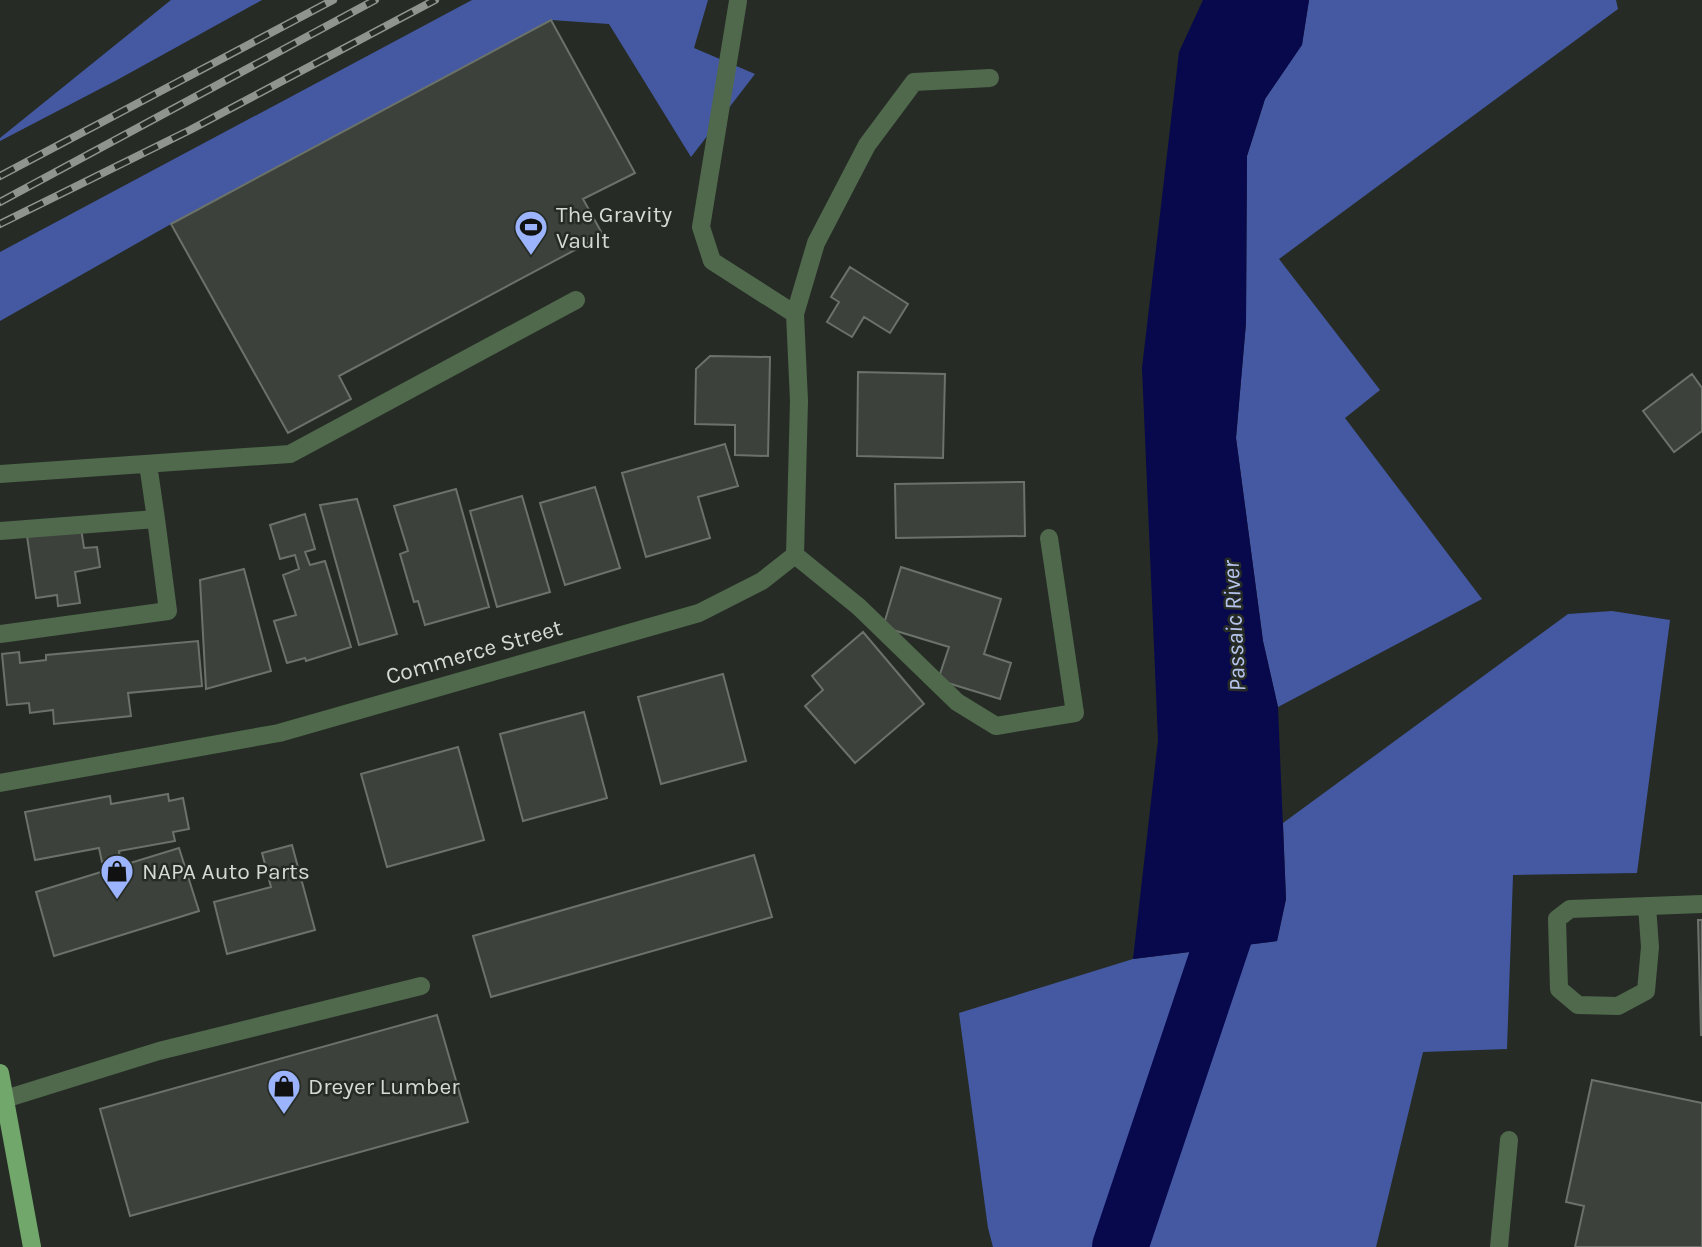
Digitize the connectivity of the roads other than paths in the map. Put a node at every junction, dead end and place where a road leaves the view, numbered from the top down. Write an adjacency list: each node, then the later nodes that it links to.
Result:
1 (738, 2): 4 (street)
2 (990, 78): 4 (street)
3 (576, 300): 5 (street)
4 (795, 314): 10 (street)
5 (148, 464): 6 (street); 7 (street)
6 (0, 474)
7 (156, 519): 8 (street); 11 (street)
8 (0, 531)
9 (1049, 538): 10 (street)
10 (795, 555): 12 (street, Commerce Street)
11 (0, 634)
12 (0, 783)
13 (1702, 904): 14 (street)
14 (1647, 906): 14 (street)
15 (421, 986): 17 (street)
16 (0, 1073): 17 (main road)
17 (5, 1100): 19 (main road)
18 (1509, 1140): 21 (street)
19 (7, 1156): 20 (main road)
20 (32, 1247)
21 (1499, 1247)

